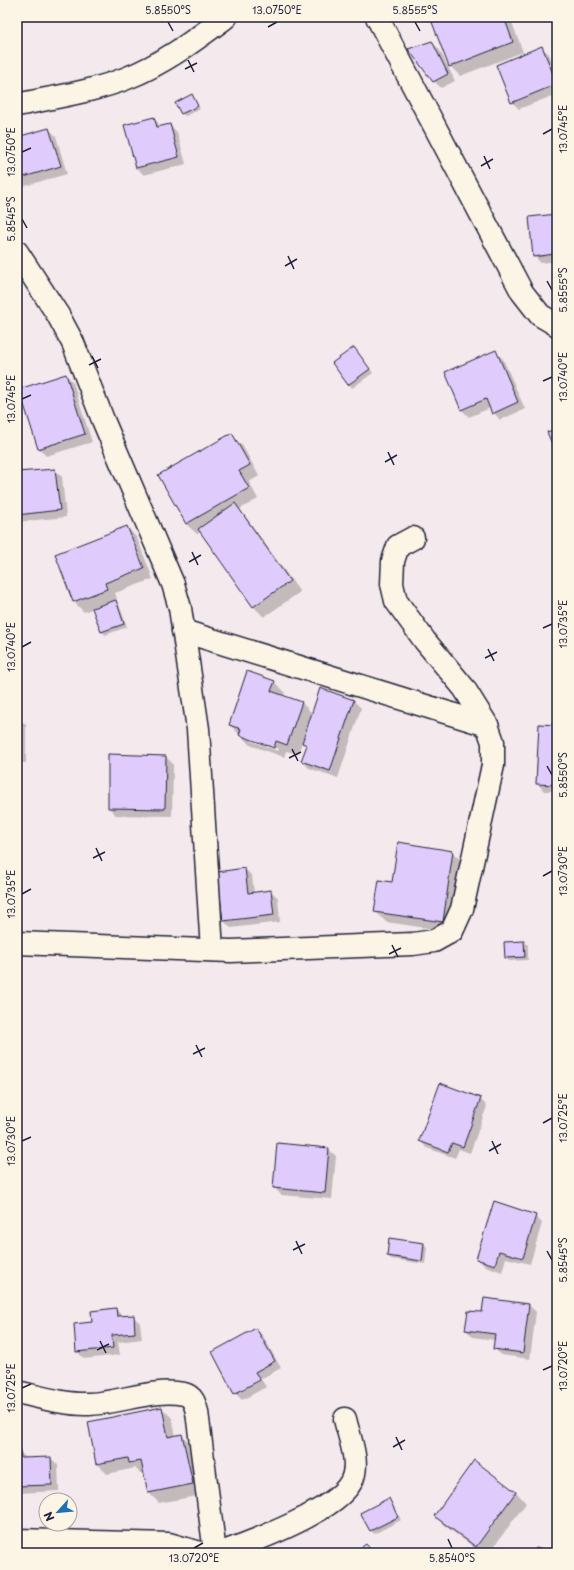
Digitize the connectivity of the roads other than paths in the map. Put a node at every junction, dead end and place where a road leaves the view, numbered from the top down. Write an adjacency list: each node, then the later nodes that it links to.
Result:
1 (226, 17): 3 (street)
2 (377, 17): 5 (street)
3 (17, 104)
4 (17, 252): 7 (street)
5 (557, 325)
6 (413, 538): 8 (street)
7 (183, 631): 8 (street); 10 (street)
8 (487, 725): 10 (street)
9 (17, 943): 10 (street)
10 (212, 950)
11 (17, 1392): 15 (street)
12 (345, 1419): 16 (street)
13 (17, 1540): 14 (street)
14 (200, 1553)
15 (215, 1553)
16 (220, 1553)

